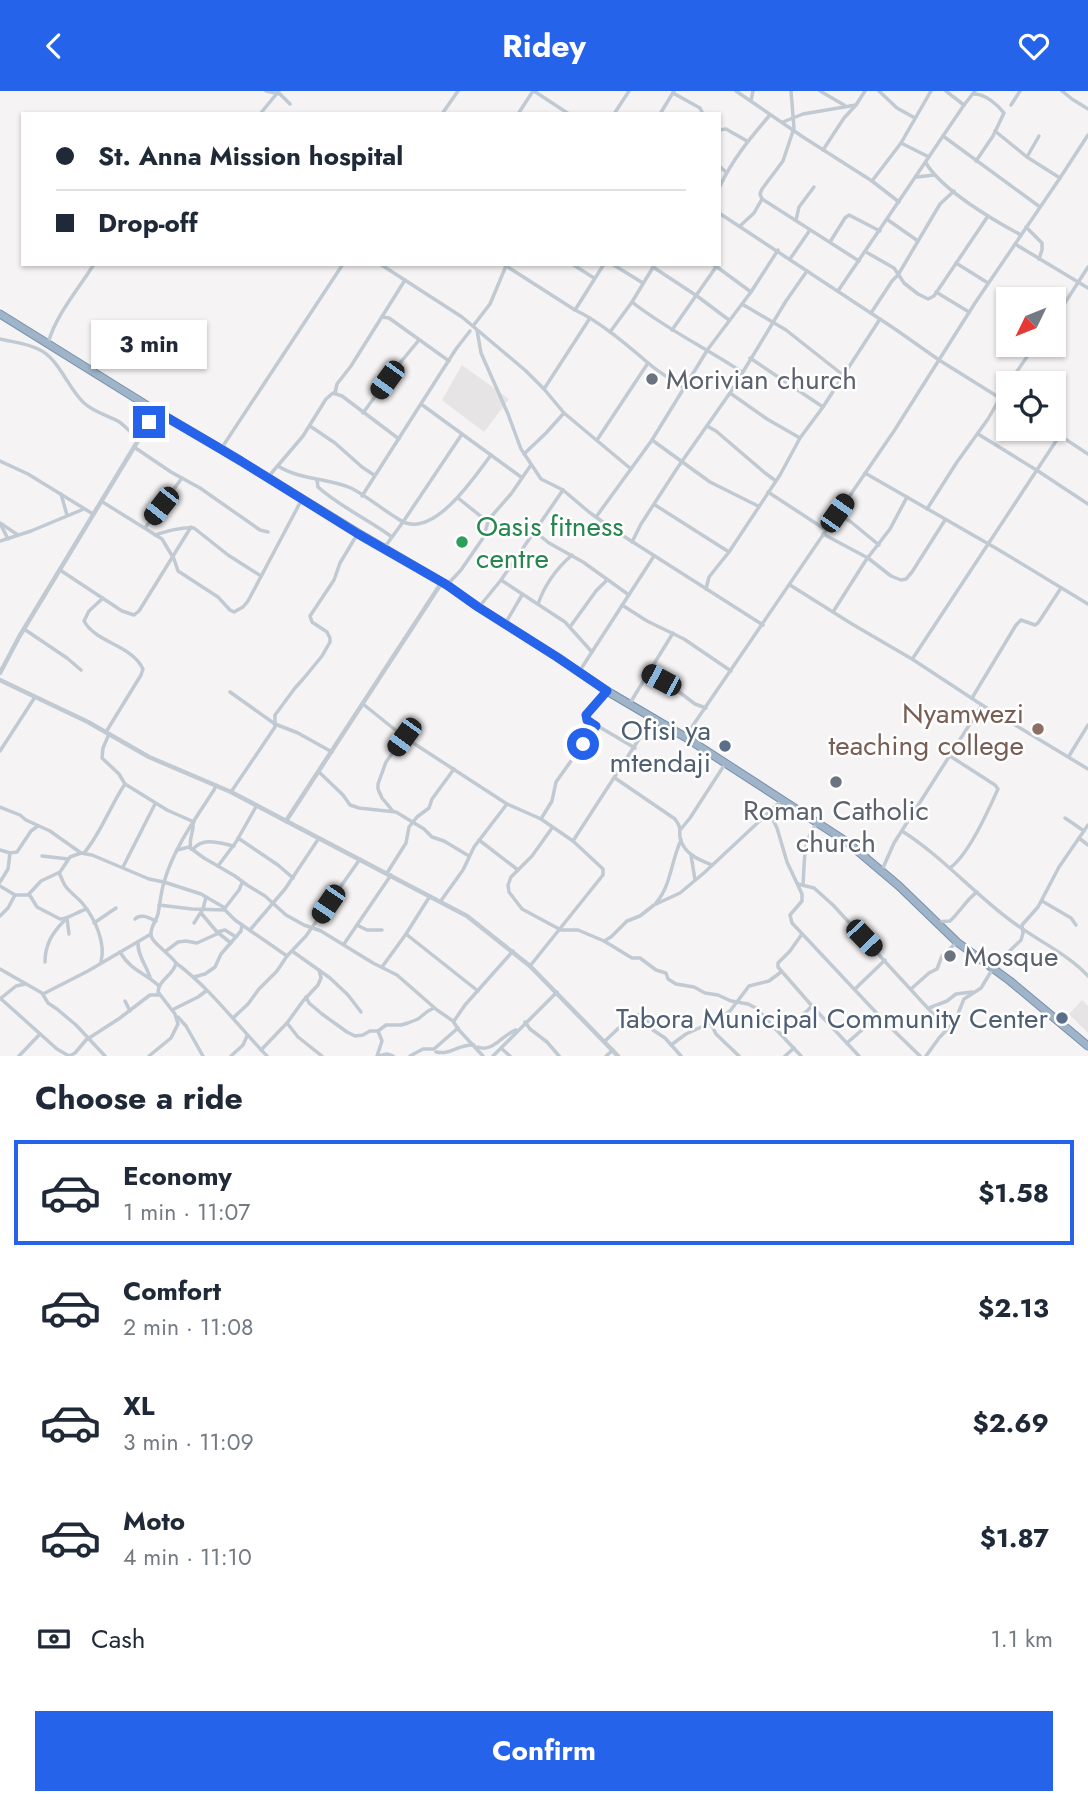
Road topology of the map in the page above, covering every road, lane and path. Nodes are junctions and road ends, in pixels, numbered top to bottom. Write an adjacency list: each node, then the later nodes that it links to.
1 (267, 91): 15 (street); 19 (street)
2 (457, 91): 27 (street)
3 (534, 91): 28 (street); 29 (street)
4 (629, 91): 30 (street)
5 (736, 91): 18 (street)
6 (753, 91): 18 (street)
7 (791, 91): 35 (street)
8 (820, 91): 24 (street)
9 (865, 91): 23 (street)
10 (878, 91): 34 (street)
11 (931, 91): 34 (street)
12 (946, 91): 21 (street)
13 (1020, 91): 22 (street)
14 (1062, 91): 25 (street)
15 (278, 92): 19 (street); 20 (street)
16 (673, 92): 31 (street); 32 (street)
17 (974, 92): 21 (street); 39 (street)
18 (751, 101): 33 (street)
19 (270, 102): 26 (street)
20 (290, 104)
21 (964, 104): 42 (street)
22 (1011, 104)
23 (856, 105): 24 (street); 45 (street)
24 (846, 106): 35 (street)
25 (1088, 110)
26 (262, 112)
27 (443, 112)
28 (518, 112)
29 (566, 112)
30 (615, 112)
31 (661, 112)
32 (702, 112)
33 (771, 115): 36 (street); 43 (street)
34 (915, 118): 44 (street)
35 (794, 119): 36 (street); 38 (street)
36 (781, 123): 38 (street)
37 (721, 130): 43 (street)
38 (792, 131): 45 (street); 59 (street)
39 (995, 131): 47 (street); 48 (street)
40 (1088, 135): 54 (street)
41 (1039, 136): 47 (street)
42 (943, 137): 46 (street); 48 (street)
43 (747, 141): 51 (street)
44 (901, 143): 46 (street); 55 (street)
45 (823, 150): 55 (street)
46 (929, 157): 49 (street)
47 (1027, 157): 54 (street)
48 (976, 161): 61 (street)
49 (926, 163): 52 (street); 53 (street)
50 (721, 168): 51 (street)
51 (726, 172): 56 (street)
52 (934, 175): 53 (street); 58 (street)
53 (917, 177): 60 (street)
54 (1060, 178): 61 (street)
55 (872, 181): 60 (street)
56 (721, 183)
57 (814, 187): 64 (street)
58 (954, 191): 63 (street); 71 (street)
59 (762, 199): 64 (street); 66 (street)
60 (899, 202): 65 (street)
61 (1040, 207): 67 (street)
62 (721, 214): 66 (street)
63 (988, 216): 70 (street); 79 (street)
64 (796, 220): 68 (street)
65 (888, 220): 69 (street); 71 (street)
66 (740, 226): 74 (street)
67 (1026, 227): 70 (street); 77 (street)
68 (810, 230): 72 (street); 76 (street)
69 (880, 231): 72 (street); 75 (street)
70 (1021, 235): 73 (street)
71 (918, 241): 92 (street)
72 (830, 242): 78 (street)
73 (1015, 243): 77 (street); 97 (street)
74 (778, 250): 76 (street); 100 (street)
75 (866, 252): 78 (street); 92 (street)
76 (790, 258): 91 (street)
77 (1039, 259): 95 (street)
78 (859, 261): 99 (street)
79 (956, 263): 97 (street); 101 (street)
80 (93, 266): 123 (street)
81 (343, 266): 154 (street)
82 (383, 266): 94 (street)
83 (504, 266): 117 (street)
84 (506, 266): 107 (street)
85 (575, 266): 93 (street)
86 (603, 266): 93 (street)
87 (614, 266): 96 (street)
88 (654, 266): 96 (street); 102 (street)
89 (715, 266): 100 (street); 102 (street)
90 (1088, 267): 95 (street)
91 (807, 271): 99 (street); 116 (street)
92 (898, 275): 101 (street); 109 (street)
93 (594, 278): 107 (street)
94 (405, 280): 106 (street); 117 (street)
95 (1077, 282): 98 (street); 104 (street)
96 (643, 283): 103 (street)
97 (988, 283): 108 (street)
98 (1088, 288)
99 (838, 291): 109 (street)
100 (751, 292): 105 (street)
101 (936, 292): 108 (street)
102 (697, 296): 115 (street); 118 (street)
103 (632, 302): 118 (street); 120 (street)
104 (1066, 302)
105 (742, 304): 115 (street); 116 (street)
106 (386, 310): 111 (street); 112 (street)
107 (575, 310): 113 (street)
108 (970, 312): 126 (street)
109 (871, 313): 114 (street)
110 (0, 314): 123 (highway)
111 (382, 317): 112 (street); 133 (street)
112 (388, 318): 122 (street)
113 (590, 318): 120 (street); 132 (street)
114 (880, 319): 126 (street); 130 (street)
115 (729, 320): 124 (street)
116 (774, 322): 125 (street); 130 (street)
117 (475, 328): 132 (street); 155 (street)
118 (672, 330): 124 (street)
119 (470, 331): 127 (street)
120 (610, 332): 128 (street)
121 (0, 339): 147 (street)
122 (419, 340): 127 (street); 140 (street)
123 (48, 343): 139 (highway)
124 (708, 349): 129 (street); 131 (street)
125 (750, 358): 129 (street); 138 (street)
126 (939, 360): 135 (street); 164 (street)
127 (449, 361): 136 (street)
128 (648, 363): 131 (street); 151 (street)
129 (742, 372): 134 (street)
130 (843, 376): 138 (street)
131 (684, 387): 150 (street)
132 (544, 389): 141 (street)
133 (335, 393): 140 (street); 142 (street)
134 (730, 393): 143 (street); 146 (street)
135 (996, 395)
136 (421, 404): 144 (street); 148 (street)
137 (996, 404): 145 (street)
138 (823, 407): 146 (street)
139 (156, 411): 147 (street); 154 (highway)
140 (363, 413): 148 (street)
141 (564, 413): 151 (street); 155 (street)
142 (310, 426): 161 (street); 165 (street)
143 (706, 426): 159 (street); 170 (street)
144 (462, 434): 157 (street); 189 (street)
145 (978, 434): 163 (street); 183 (street)
146 (800, 438): 170 (street)
147 (139, 439): 153 (street)
148 (399, 439): 165 (street)
149 (1066, 439): 156 (street)
150 (652, 440): 159 (street); 162 (street)
151 (597, 441): 162 (street)
152 (1056, 441): 163 (street)
153 (134, 447): 167 (street); 178 (street)
154 (221, 449): 168 (highway)
155 (524, 454): 160 (street)
156 (1088, 454)
157 (491, 455): 166 (street); 176 (street)
158 (0, 461): 173 (street)
159 (682, 462): 180 (street); 181 (street)
160 (531, 465): 166 (street); 171 (street)
161 (278, 466): 168 (street); 169 (street)
162 (631, 469): 187 (street)
163 (1038, 471): 179 (street); 204 (street)
164 (865, 473): 175 (street); 184 (street)
165 (374, 475): 174 (street)
166 (522, 477): 190 (street)
167 (182, 478): 193 (street); 194 (street)
168 (268, 478): 177 (highway)
169 (317, 480): 174 (street); 200 (street)
170 (776, 481): 172 (street)
171 (563, 490): 187 (street); 195 (street)
172 (768, 492): 181 (street); 196 (street)
173 (61, 494): 182 (street); 186 (street)
174 (362, 496): 189 (street)
175 (907, 497): 183 (street); 205 (street)
176 (458, 498): 189 (street); 190 (street)
177 (302, 499): 197 (highway); 213 (street)
178 (101, 501): 185 (street); 193 (street)
179 (1088, 504)
180 (655, 505): 203 (street); 207 (street)
181 (758, 506): 207 (street)
182 (84, 509): 185 (street); 186 (street)
183 (927, 509): 188 (street)
184 (837, 513): 196 (street); 205 (street)
185 (93, 514): 212 (street)
186 (67, 516): 198 (street)
187 (596, 517): 203 (street)
188 (945, 520): 204 (street); 211 (street)
189 (403, 522): 200 (street)
190 (488, 522): 216 (street)
191 (0, 523): 198 (street); 201 (street)
192 (191, 527): 199 (street); 210 (street); 213 (street)
193 (145, 528): 199 (street)
194 (268, 531)
195 (534, 531): 208 (street); 214 (street)
196 (824, 532): 211 (street); 217 (street)
197 (358, 534): 206 (highway); 250 (street)
198 (18, 535): 201 (street)
199 (155, 535): 210 (street)
200 (392, 537): 206 (street)
201 (8, 539): 202 (street)
202 (0, 541)
203 (632, 542): 209 (street)
204 (988, 544): 218 (street); 234 (street)
205 (879, 545): 211 (street)
206 (383, 548): 216 (highway)
207 (729, 552): 219 (street)
208 (572, 555): 215 (street); 223 (street)
209 (654, 556): 219 (street); 221 (street)
210 (172, 557): 213 (street); 222 (street)
211 (868, 558): 227 (street)
212 (60, 570): 222 (street); 231 (street)
213 (261, 576)
214 (501, 580): 220 (street); 226 (street)
215 (607, 580): 221 (street); 230 (street)
216 (444, 584): 226 (highway); 245 (street)
217 (790, 585): 227 (street); 229 (street)
218 (1061, 588): 224 (street); 244 (street)
219 (706, 590): 229 (street)
220 (522, 595): 223 (street); 228 (street)
221 (629, 595): 225 (street)
222 (103, 598): 253 (street)
223 (538, 604): 230 (street)
224 (1088, 604)
225 (622, 605): 232 (street); 233 (street)
226 (478, 607): 228 (highway)
227 (833, 612): 234 (street)
228 (505, 624): 237 (highway)
229 (763, 625): 236 (street)
230 (570, 627): 233 (street)
231 (24, 629): 235 (street); 238 (street)
232 (673, 633): 236 (street); 239 (street)
233 (592, 652): 237 (street)
234 (912, 659): 244 (street)
235 (81, 670)
236 (731, 671): 248 (street)
237 (579, 672): 241 (highway)
238 (0, 673)
239 (648, 673): 246 (street); 248 (street)
240 (0, 680): 243 (street)
241 (607, 691): 246 (highway); 251 (street)
242 (230, 692): 250 (street)
243 (35, 697): 253 (street); 257 (street)
244 (972, 698): 247 (street)
245 (363, 704): 254 (street); 258 (street)
246 (629, 704): 249 (highway)
247 (982, 705): 259 (street); 260 (street)
248 (706, 708): 255 (street)
249 (653, 717): 255 (highway); 256 (street)
250 (275, 723): 258 (street); 268 (street)
251 (596, 726): 256 (street); 277 (street)
252 (1088, 726): 260 (street)
253 (108, 733): 266 (street); 267 (street)
254 (404, 737): 262 (street); 274 (street)
255 (685, 737): 261 (highway)
256 (635, 748): 265 (street)
257 (0, 751)
258 (332, 752): 264 (street)
259 (949, 756): 286 (street); 309 (street)
260 (1069, 756): 263 (street)
261 (726, 764): 269 (highway); 285 (street)
262 (454, 769): 271 (street); 279 (street)
263 (1088, 769)
264 (318, 772): 274 (street); 278 (street)
265 (615, 778): 285 (street); 293 (street)
266 (125, 784): 270 (street); 300 (street)
267 (216, 785): 268 (street); 281 (street)
268 (231, 792): 272 (street)
269 (782, 800): 275 (street); 280 (highway)
270 (155, 803): 281 (street); 308 (street)
271 (506, 804): 277 (street); 291 (street)
272 (257, 805): 278 (street); 288 (street)
273 (0, 807): 283 (street)
274 (393, 810): 279 (street)
275 (770, 813): 306 (street); 319 (street)
276 (1065, 818): 287 (street)
277 (541, 819): 284 (street)
278 (286, 821): 289 (street)
279 (413, 822): 303 (street); 313 (street)
280 (818, 822): 311 (highway); 319 (street)
281 (193, 823): 296 (street); 298 (street)
282 (1088, 825): 287 (street)
283 (39, 826): 299 (street); 300 (street)
284 (552, 828): 293 (street); 310 (street)
285 (681, 829): 292 (street)
286 (902, 831): 309 (street); 311 (street)
287 (1083, 831): 290 (street)
288 (238, 838): 295 (street); 314 (street)
289 (319, 838): 305 (street); 314 (street)
290 (1079, 838): 294 (street); 325 (street)
291 (479, 840): 303 (street); 310 (street)
292 (681, 840): 301 (street); 329 (street)
293 (573, 841): 348 (street)
294 (1088, 845)
295 (234, 846): 296 (street); 307 (street)
296 (192, 849): 298 (street); 307 (street)
297 (0, 850): 299 (street)
298 (177, 850): 316 (street)
299 (10, 853): 318 (street)
300 (83, 853): 304 (street); 308 (street)
301 (691, 855): 306 (street); 315 (street)
302 (42, 856): 304 (street)
303 (469, 856): 326 (street)
304 (68, 859): 312 (street)
305 (360, 859): 313 (street); 343 (street)
306 (712, 865): 315 (street)
307 (218, 866): 317 (street)
308 (123, 867): 316 (street)
309 (950, 868): 320 (street)
310 (518, 870): 348 (street)
311 (882, 870): 338 (highway)
312 (58, 873): 321 (street); 331 (street)
313 (389, 874): 323 (street); 341 (street)
314 (293, 878): 327 (street)
315 (695, 880): 329 (street)
316 (164, 882): 324 (street); 328 (street)
317 (243, 882): 327 (street); 332 (street)
318 (0, 884): 322 (street)
319 (800, 884): 350 (street); 365 (street)
320 (977, 892): 338 (street); 345 (street)
321 (29, 894): 322 (street); 335 (street)
322 (15, 895): 334 (street)
323 (430, 896): 326 (street); 353 (street)
324 (206, 897): 332 (street); 333 (street)
325 (1042, 901): 342 (street); 345 (street)
326 (440, 902): 362 (street)
327 (274, 904): 343 (street); 346 (street)
328 (159, 905): 333 (street); 337 (street)
329 (655, 905): 356 (street)
330 (116, 908): 339 (street)
331 (87, 909): 335 (street); 339 (street)
332 (225, 909): 333 (street); 344 (street)
333 (202, 911): 340 (street); 349 (street)
334 (0, 916)
335 (66, 918): 351 (street); 366 (street)
336 (135, 919): 337 (street)
337 (156, 921): 352 (street)
338 (936, 922): 357 (highway)
339 (94, 923): 368 (street)
340 (194, 923)
341 (357, 925): 347 (street); 359 (street)
342 (1076, 925)
343 (313, 927): 359 (street); 361 (street)
344 (241, 928): 346 (street); 354 (street)
345 (1022, 928): 372 (street); 377 (street)
346 (249, 930): 364 (street)
347 (382, 930)
348 (561, 930): 356 (street); 369 (street)
349 (218, 933): 354 (street); 358 (street); 360 (street)
350 (802, 933): 374 (street); 382 (street)
351 (69, 934)
352 (151, 934): 355 (street); 360 (street)
353 (406, 934): 370 (street); 385 (street)
354 (236, 937): 358 (street)
355 (138, 941): 363 (street); 378 (street)
356 (604, 941): 393 (street)
357 (957, 942): 372 (highway); 383 (street)
358 (231, 943): 375 (street)
359 (344, 944): 370 (street)
360 (166, 951): 367 (street)
361 (292, 951): 364 (street); 373 (street)
362 (513, 951): 369 (street); 385 (street)
363 (120, 952): 368 (street); 378 (street)
364 (287, 956): 401 (street)
365 (885, 960): 382 (street); 383 (street)
366 (45, 962)
367 (176, 963): 376 (street); 380 (street)
368 (100, 964): 388 (street)
369 (530, 966): 386 (street)
370 (382, 967): 395 (street)
371 (0, 969): 379 (street)
372 (992, 969): 387 (street); 418 (highway)
373 (319, 970): 390 (street); 398 (street)
374 (781, 972): 393 (street); 394 (street)
375 (202, 976): 376 (street); 381 (street)
376 (192, 977): 381 (street)
377 (1088, 977)
378 (150, 979): 380 (street)
379 (26, 983): 388 (street); 391 (street)
380 (159, 986): 389 (street)
381 (202, 986): 384 (street)
382 (855, 989): 400 (street)
383 (911, 989): 396 (street)
384 (207, 990): 399 (street); 401 (street)
385 (478, 991): 402 (street)
386 (557, 992): 403 (street); 414 (street)
387 (975, 992): 396 (street); 407 (street)
388 (43, 994): 413 (street)
389 (159, 995): 397 (street); 399 (street)
390 (306, 997): 404 (street); 409 (street)
391 (0, 998): 410 (street)
392 (125, 1001): 397 (street)
393 (737, 1002): 405 (street); 411 (street)
394 (812, 1006): 411 (street); 415 (street)
395 (434, 1008): 402 (street); 409 (street)
396 (929, 1008): 407 (street)
397 (130, 1011): 413 (street)
398 (361, 1011)
399 (173, 1012): 425 (street); 430 (street)
400 (878, 1015): 415 (street); 448 (street)
401 (233, 1018): 412 (street)
402 (454, 1021): 406 (street)
403 (525, 1022): 408 (street); 440 (street)
404 (287, 1023): 420 (street); 433 (street)
405 (711, 1024): 416 (street); 444 (street)
406 (458, 1028): 417 (street); 424 (street)
407 (947, 1028): 449 (street)
408 (518, 1030): 417 (street); 421 (street)
409 (378, 1031): 434 (street)
410 (40, 1034): 427 (street); 428 (street)
411 (782, 1035): 422 (street)
412 (247, 1036): 419 (street); 420 (street)
413 (89, 1038): 428 (street); 429 (street)
414 (604, 1042): 416 (street); 423 (street)
415 (847, 1043): 447 (street)
416 (671, 1045): 443 (street)
417 (475, 1046): 424 (street); 437 (street)
418 (1088, 1046)
419 (241, 1047): 420 (street); 431 (street)
420 (260, 1048): 432 (street)
421 (501, 1048): 438 (street); 439 (street)
422 (794, 1048): 445 (street); 446 (street)
423 (613, 1051): 441 (street); 442 (street)
424 (435, 1052): 436 (street)
425 (150, 1055): 426 (street)
426 (159, 1055)
427 (19, 1056)
428 (67, 1056)
429 (105, 1056)
430 (203, 1056)
431 (231, 1056)
432 (267, 1056)
433 (323, 1056)
434 (378, 1056): 435 (street)
435 (393, 1056)
436 (410, 1056)
437 (483, 1056)
438 (493, 1056)
439 (510, 1056)
440 (559, 1056)
441 (606, 1056)
442 (618, 1056)
443 (681, 1056)
444 (738, 1056)
445 (785, 1056)
446 (801, 1056)
447 (859, 1056)
448 (920, 1056)
449 (926, 1056)

